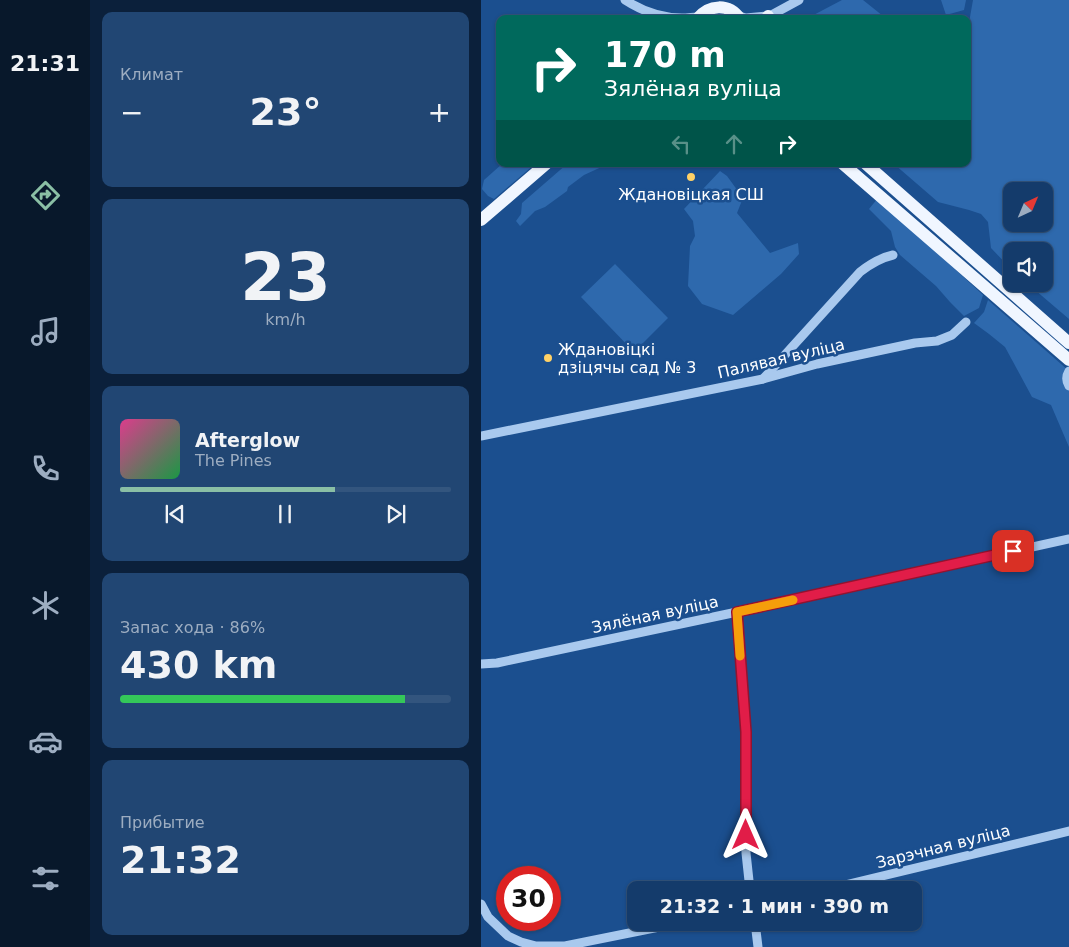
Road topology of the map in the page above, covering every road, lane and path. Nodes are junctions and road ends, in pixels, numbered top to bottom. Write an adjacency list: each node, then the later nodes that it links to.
1 (625, 0): 4 (street)
2 (799, 0): 7 (street)
3 (706, 10): 5 (street); 6 (main road)
4 (660, 15)
5 (692, 15)
6 (737, 15)
7 (772, 15)
8 (543, 167): 11 (main road)
9 (846, 167): 15 (main road)
10 (869, 167): 14 (main road)
11 (481, 220)
12 (893, 255): 17 (street)
13 (966, 322): 17 (street, Палявая вуліца)
14 (1069, 343)
15 (1069, 360)
16 (1069, 371): 18 (street)
17 (763, 379): 19 (street, Палявая вуліца)
18 (1069, 386)
19 (481, 436)
20 (1069, 539): 21 (street, Зялёная вуліца)
21 (737, 612): 22 (street, Зялёная вуліца); 24 (street)
22 (481, 664)
23 (1069, 831): 25 (street, Зарэчная вуліца)
24 (749, 881)
25 (861, 881)
26 (481, 904): 27 (street)
27 (639, 931)
28 (756, 931): 29 (street)
29 (758, 947)

